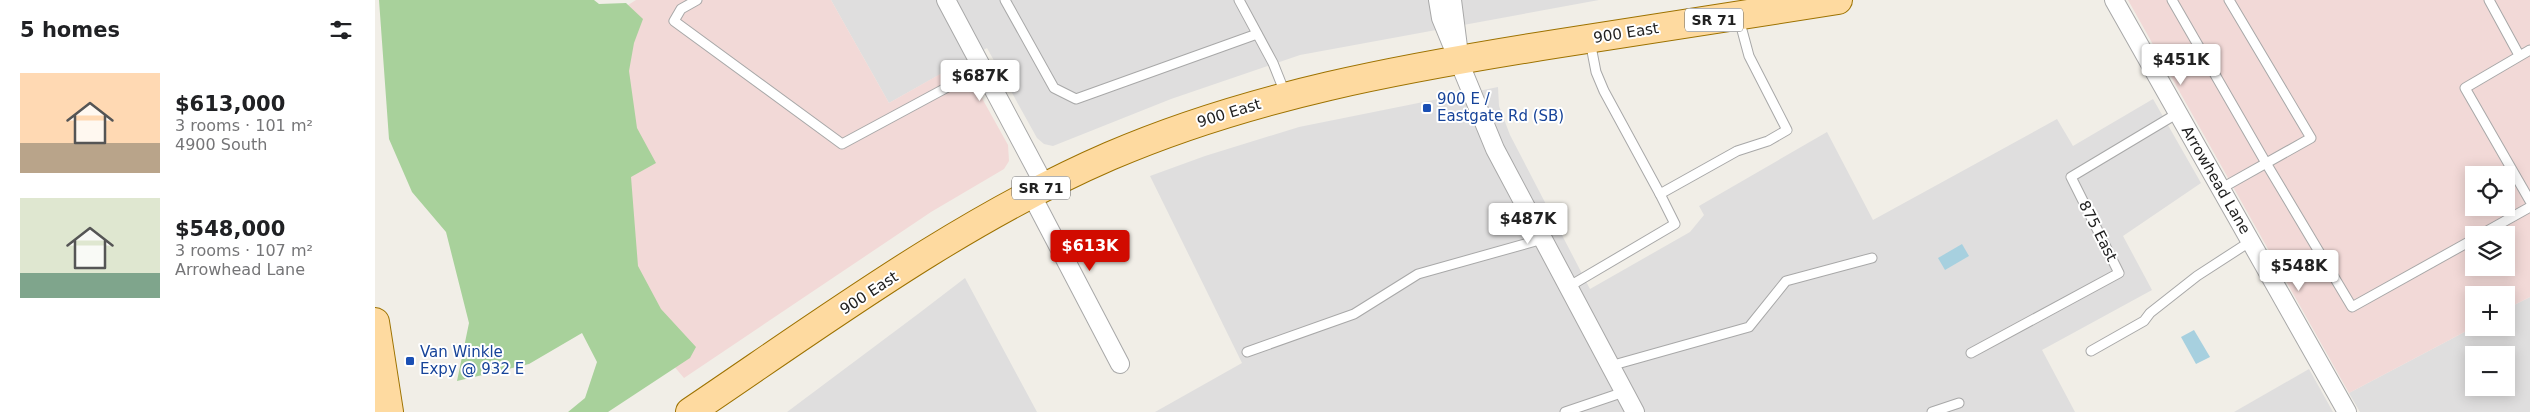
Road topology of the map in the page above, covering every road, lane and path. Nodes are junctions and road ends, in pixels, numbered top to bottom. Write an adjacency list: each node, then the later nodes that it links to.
1 (697, 0): 19 (lane)
2 (946, 0): 19 (street)
3 (1005, 0): 14 (lane)
4 (1239, 0): 14 (lane)
5 (1437, 0): 18 (street)
6 (1452, 0): 18 (street)
7 (1838, 0): 12 (main road, 900 East / SR 71)
8 (2114, 0): 21 (street, Arrowhead Lane)
9 (2172, 0): 22 (lane)
10 (2229, 0): 22 (lane)
11 (2489, 0): 17 (lane)
12 (1784, 4): 13 (main road, 900 East / SR 71)
13 (1738, 16): 15 (main road, 900 East / SR 71); 25 (lane)
14 (1257, 34): 20 (lane)
15 (1590, 39): 18 (main road, 900 East / SR 71); 25 (lane)
16 (2530, 50): 17 (lane)
17 (2519, 55): 26 (lane)
18 (1459, 60): 20 (main road, 900 East / SR 71); 29 (street)
19 (984, 68): 24 (street)
20 (1286, 96): 24 (main road, 900 East / SR 71)
21 (2178, 113): 23 (street, Arrowhead Lane); 37 (lane, 875 East)
22 (2266, 163): 23 (lane); 31 (lane)
23 (2222, 188): 30 (street, Arrowhead Lane)
24 (1038, 190): 38 (street); 43 (main road, 900 East / SR 71)
25 (1659, 194): 33 (lane)
26 (2530, 201)
27 (2530, 207): 28 (lane)
28 (2496, 226)
29 (1543, 239): 33 (street); 36 (lane)
30 (2251, 241): 35 (lane); 47 (street, Arrowhead Lane)
31 (2465, 244)
32 (1872, 258): 39 (lane)
33 (1568, 287): 39 (street)
34 (375, 322): 42 (main road)
35 (2091, 351)
36 (1247, 352)
37 (1971, 353)
38 (1120, 364)
39 (1610, 366): 40 (street)
40 (1625, 392): 44 (lane); 45 (street)
41 (1959, 404): 46 (lane)
42 (389, 412)
43 (690, 412)
44 (1565, 412)
45 (1635, 412)
46 (1932, 412)
47 (2347, 412)

